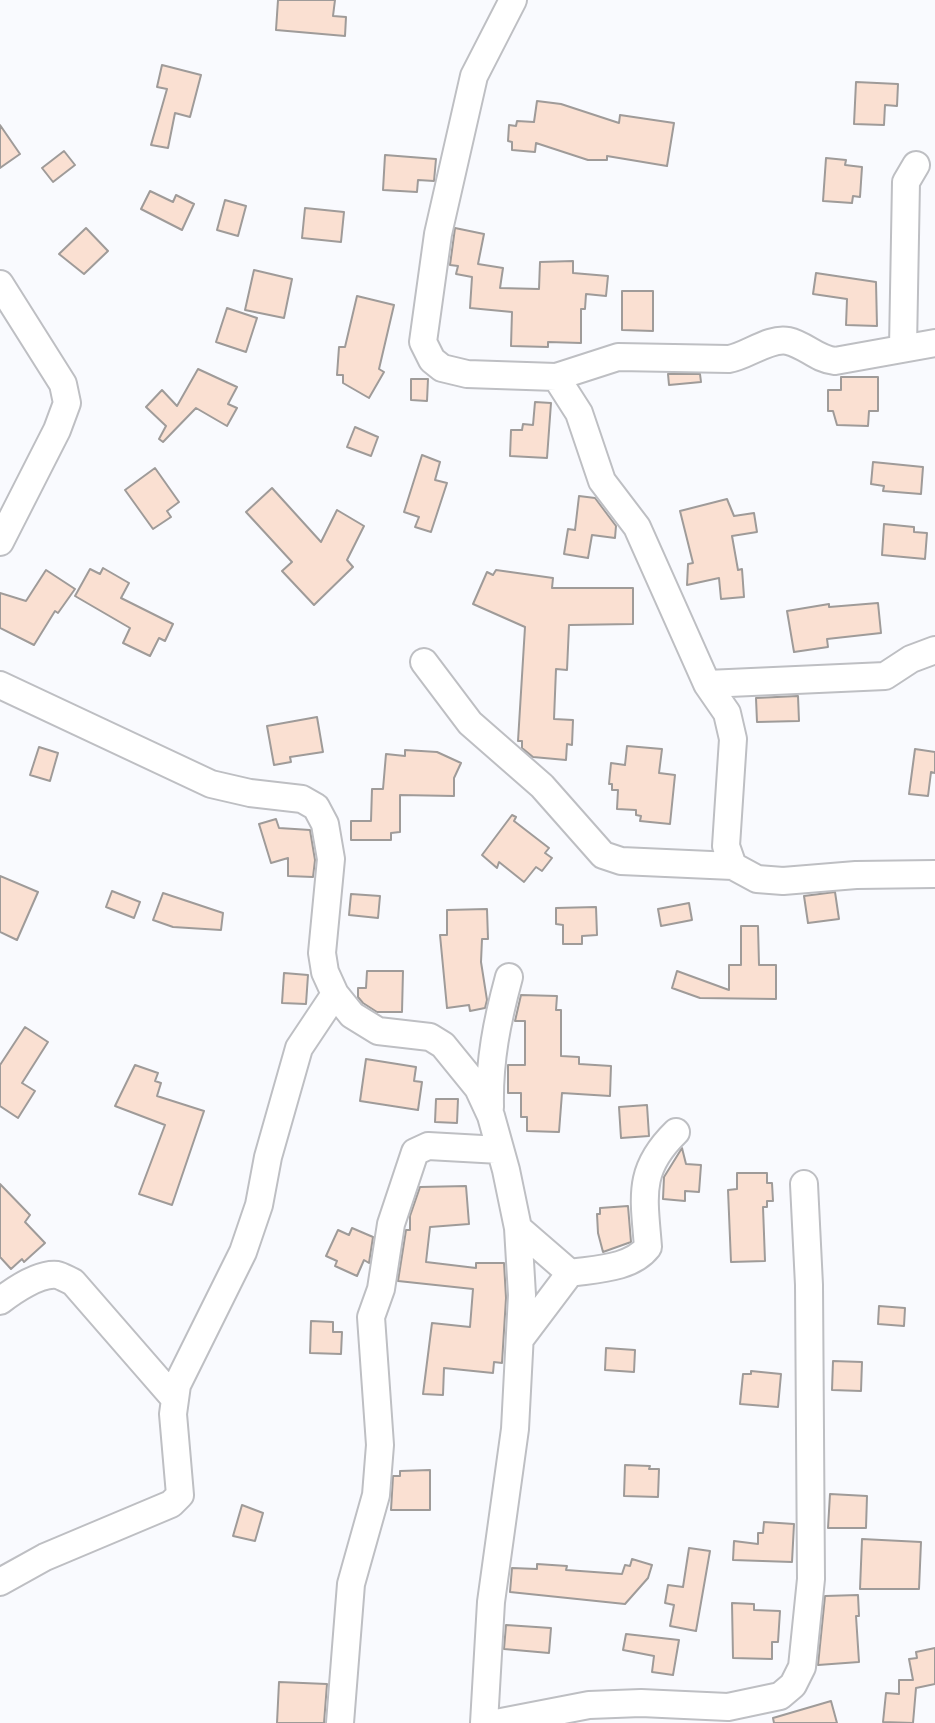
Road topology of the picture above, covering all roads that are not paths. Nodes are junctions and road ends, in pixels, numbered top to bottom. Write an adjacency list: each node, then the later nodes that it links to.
1 (513, 0): 7 (street)
2 (916, 165): 5 (street)
3 (0, 284): 9 (street)
4 (935, 343): 5 (street)
5 (903, 347): 6 (street)
6 (584, 367): 7 (street); 8 (street)
7 (556, 377): 8 (street)
8 (579, 413): 12 (street)
9 (0, 542)
10 (935, 650): 12 (street)
11 (424, 662): 14 (street)
12 (707, 684): 14 (street)
13 (0, 685): 17 (street)
14 (733, 866): 15 (street)
15 (935, 874)
16 (509, 977): 18 (street)
17 (335, 994): 18 (street); 26 (street)
18 (491, 1116): 20 (street)
19 (676, 1132): 23 (street)
20 (500, 1150): 22 (street); 28 (street)
21 (804, 1184): 30 (street)
22 (518, 1228): 23 (street); 25 (street)
23 (570, 1273): 25 (street)
24 (0, 1300): 26 (street)
25 (521, 1338): 29 (street)
26 (174, 1398): 27 (street)
27 (0, 1583)
28 (340, 1723)
29 (484, 1723)
30 (496, 1723)

